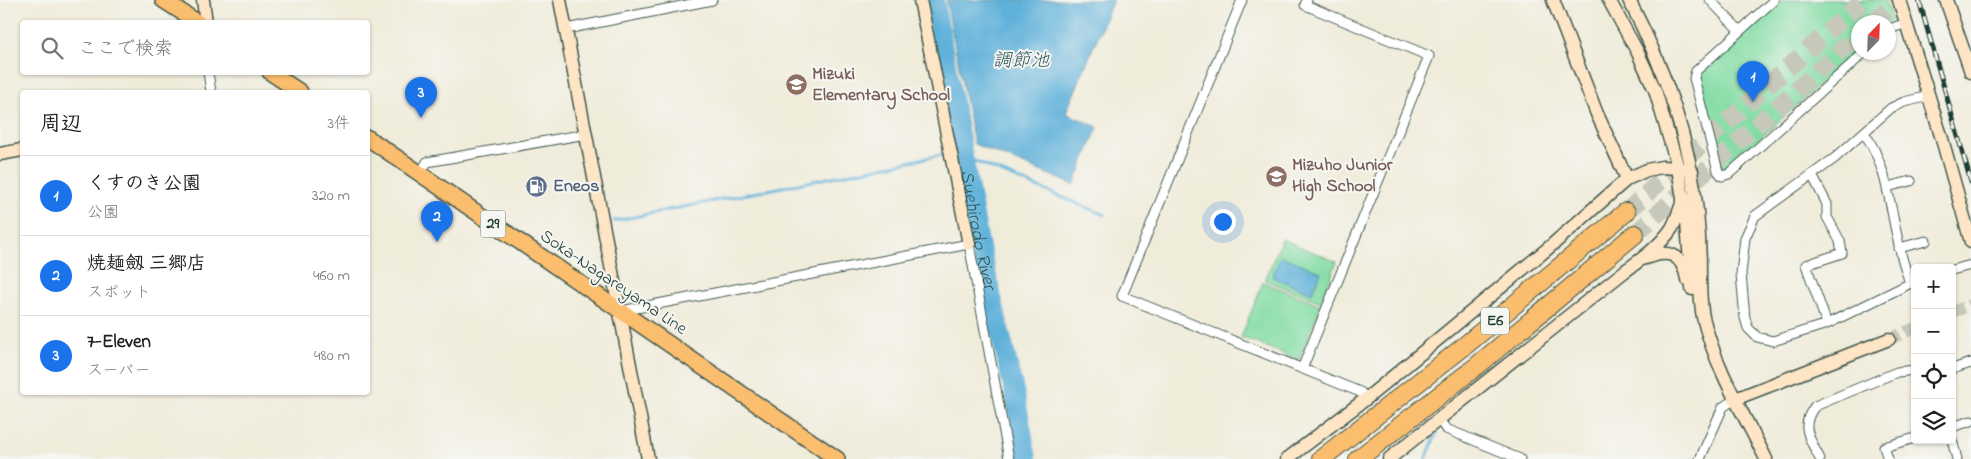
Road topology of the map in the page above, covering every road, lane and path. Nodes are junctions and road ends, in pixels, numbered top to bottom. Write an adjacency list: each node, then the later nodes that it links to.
1 (163, 0): 15 (main road)
2 (203, 0): 16 (street)
3 (560, 0): 19 (street)
4 (712, 0): 19 (street)
5 (920, 0): 45 (street)
6 (1242, 0): 59 (street)
7 (1307, 0): 59 (street)
8 (1553, 0): 37 (street)
9 (1608, 0): 33 (street)
10 (1629, 0): 34 (street)
11 (1710, 0): 20 (street)
12 (1774, 0): 20 (street)
13 (1899, 0): 17 (street)
14 (1946, 0): 22 (street)
15 (194, 20)
16 (206, 20)
17 (1906, 23): 18 (street); 27 (street)
18 (1896, 27)
19 (566, 28): 29 (street)
20 (1740, 31): 21 (street)
21 (1856, 60)
22 (1971, 72)
23 (208, 75): 25 (street)
24 (274, 75): 26 (main road)
25 (211, 90)
26 (295, 90)
27 (1929, 96): 28 (street); 44 (street)
28 (1864, 133): 36 (street); 39 (street)
29 (586, 134): 35 (street); 53 (street)
30 (370, 139): 35 (main road, Soka-Nagareyama Line / 29)
31 (20, 150): 32 (street)
32 (0, 154)
33 (1678, 168): 34 (street); 37 (street); 40 (street)
34 (1692, 172): 40 (street); 56 (street)
35 (420, 174): 53 (main road, Soka-Nagareyama Line / 29)
36 (1812, 175): 54 (street); 54 (street)
37 (1627, 179): 61 (street)
38 (1911, 181): 39 (street)
39 (1887, 187): 46 (street)
40 (1684, 198): 47 (street); 52 (street)
41 (1626, 212): 72 (highway, E6)
42 (1635, 234): 73 (highway, E6)
43 (1926, 241): 46 (street)
44 (1971, 242)
45 (969, 244): 53 (street); 70 (street)
46 (1899, 248): 50 (street)
47 (1643, 258): 52 (street); 63 (street)
48 (1971, 265): 49 (street)
49 (1956, 269)
50 (1911, 279)
51 (1911, 282): 54 (street)
52 (1693, 297): 56 (street)
53 (620, 310): 68 (street); 69 (main road, Soka-Nagareyama Line / 29)
54 (1827, 324)
55 (1890, 338): 62 (street)
56 (1718, 362): 62 (street)
57 (1971, 364): 58 (street)
58 (1956, 368)
59 (1302, 369): 61 (street)
60 (1911, 370): 78 (street)
61 (1367, 398): 71 (street)
62 (1735, 399): 76 (street); 77 (street)
63 (1439, 420): 74 (street); 75 (street)
64 (1971, 421): 65 (street)
65 (1956, 426)
66 (1911, 439): 79 (street)
67 (1953, 444): 80 (street)
68 (648, 459)
69 (838, 459)
70 (1009, 459)
71 (1287, 459)
72 (1320, 459)
73 (1358, 459)
74 (1389, 459)
75 (1520, 459)
76 (1700, 459)
77 (1766, 459)
78 (1820, 459)
79 (1888, 459)
80 (1957, 459)

